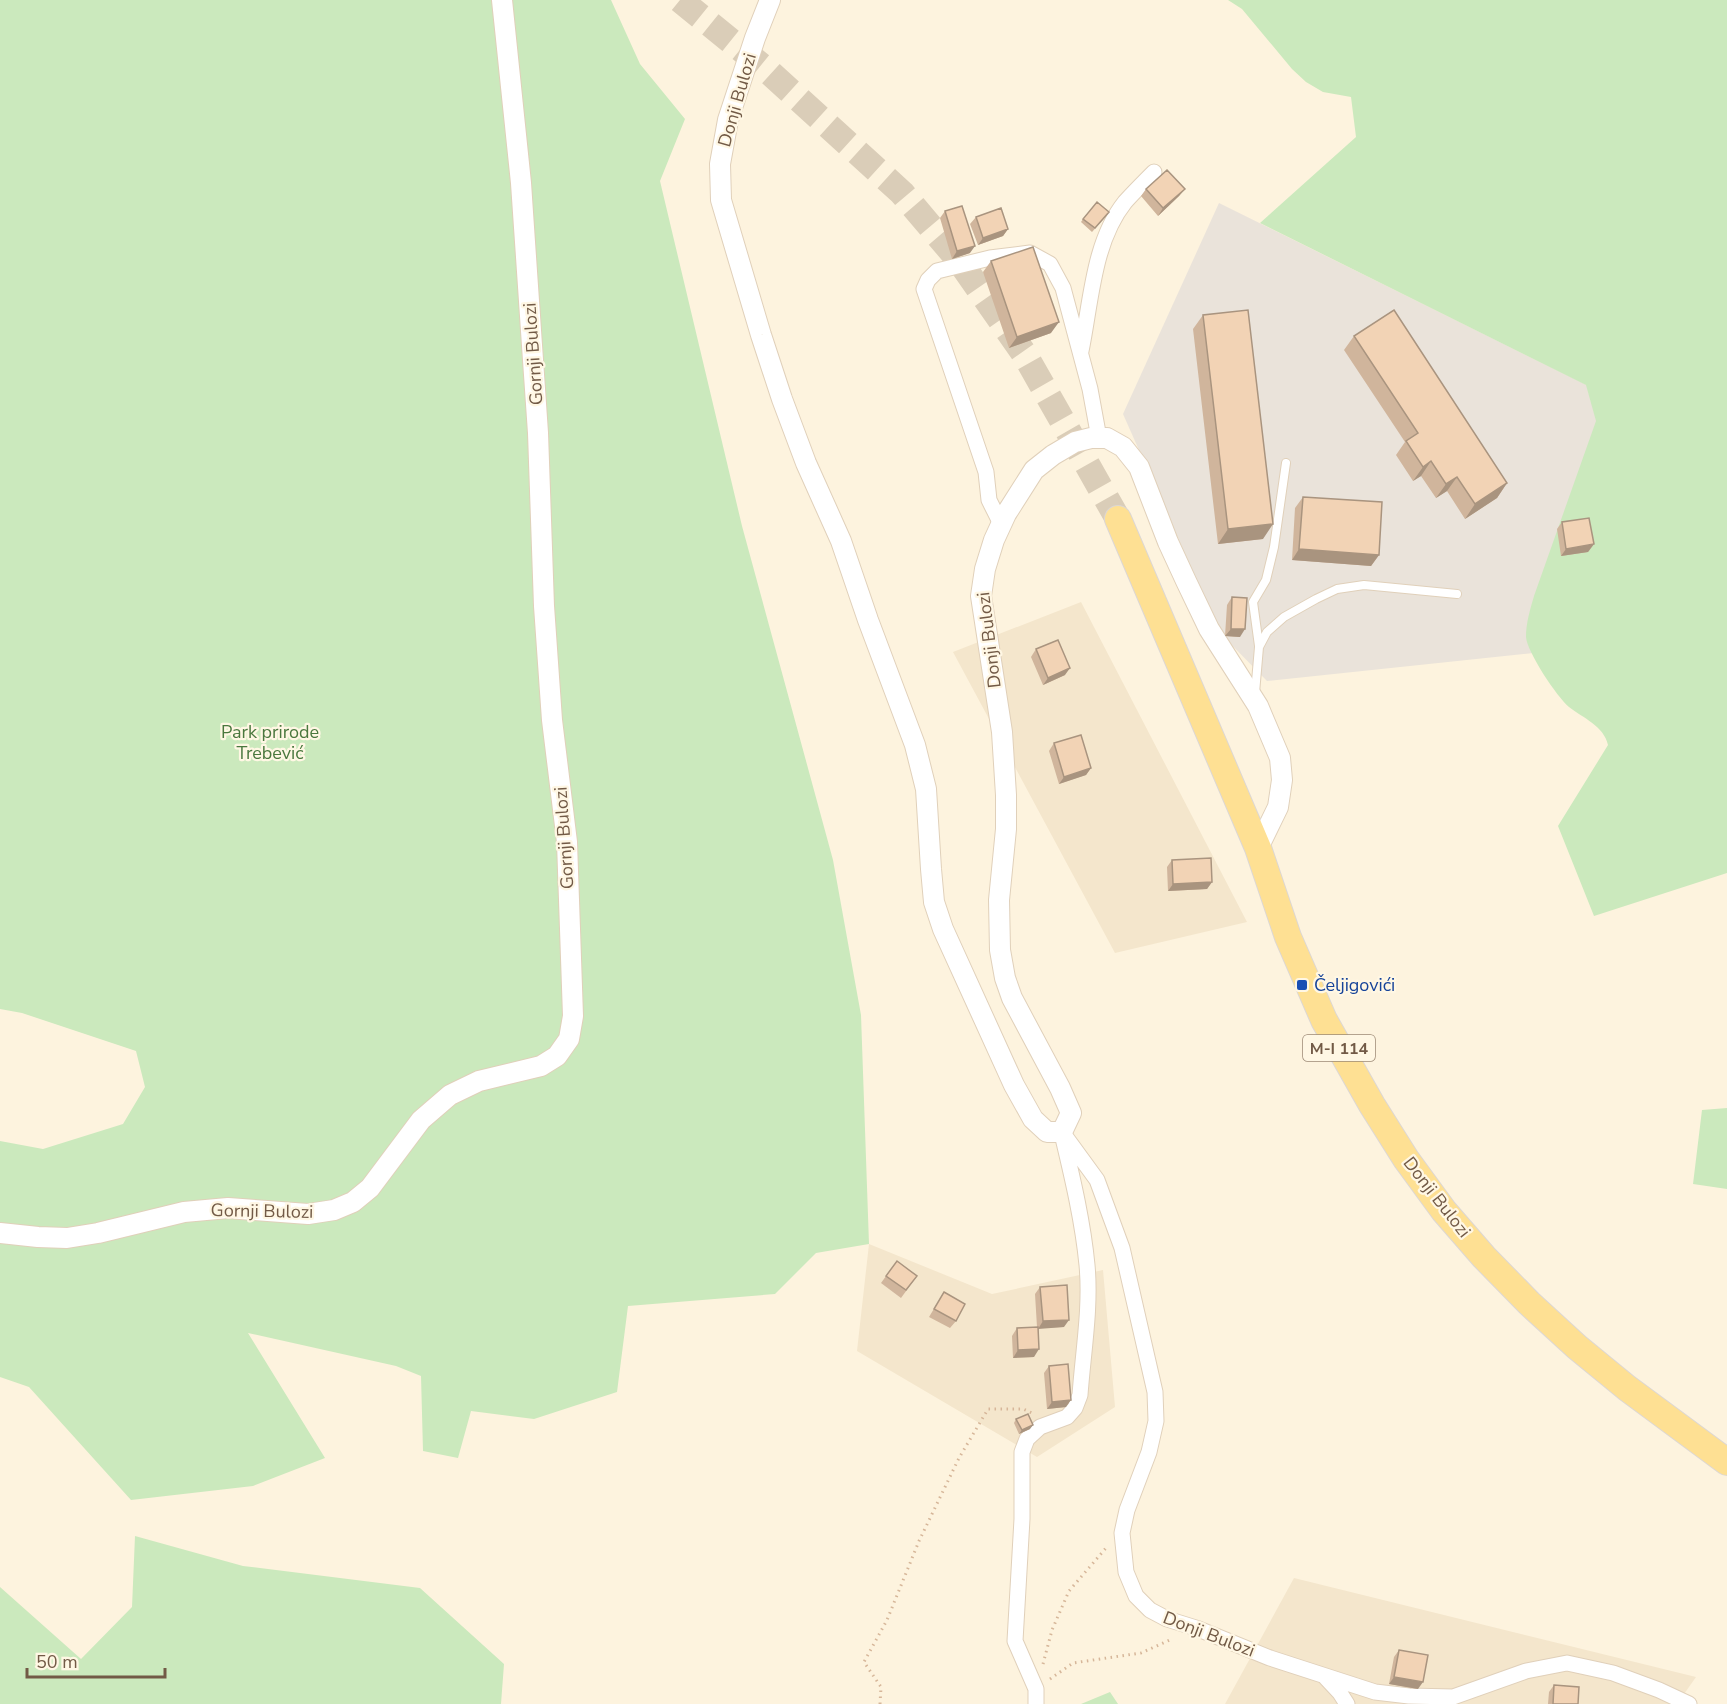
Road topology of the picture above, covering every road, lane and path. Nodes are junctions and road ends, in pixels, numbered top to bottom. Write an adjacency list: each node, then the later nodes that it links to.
1 (502, 0): 14 (street, Gornji Bulozi)
2 (770, 0): 13 (street, Donji Bulozi)
3 (1154, 172): 4 (street)
4 (1081, 354): 5 (street); 8 (street)
5 (1099, 438): 8 (street, Donji Bulozi); 11 (street)
6 (1286, 463): 10 (lane)
7 (1118, 519): 12 (main road, Donji Bulozi / M-I 114)
8 (1001, 524): 13 (street, Donji Bulozi)
9 (1457, 594): 10 (lane)
10 (1259, 647): 11 (lane)
11 (1254, 700): 12 (street)
12 (1258, 848): 16 (main road, Donji Bulozi / M-I 114)
13 (1062, 1132): 15 (street); 17 (street, Donji Bulozi)
14 (0, 1233)
15 (1054, 1421): 20 (street); 21 (path)
16 (1727, 1462)
17 (1122, 1533): 18 (street, Donji Bulozi); 20 (path)
18 (1196, 1628): 19 (street, Donji Bulozi); 20 (path)
19 (1324, 1676): 22 (street); 23 (street, Donji Bulozi)
20 (1036, 1696)
21 (880, 1704)
22 (1347, 1704)
23 (1689, 1704)

